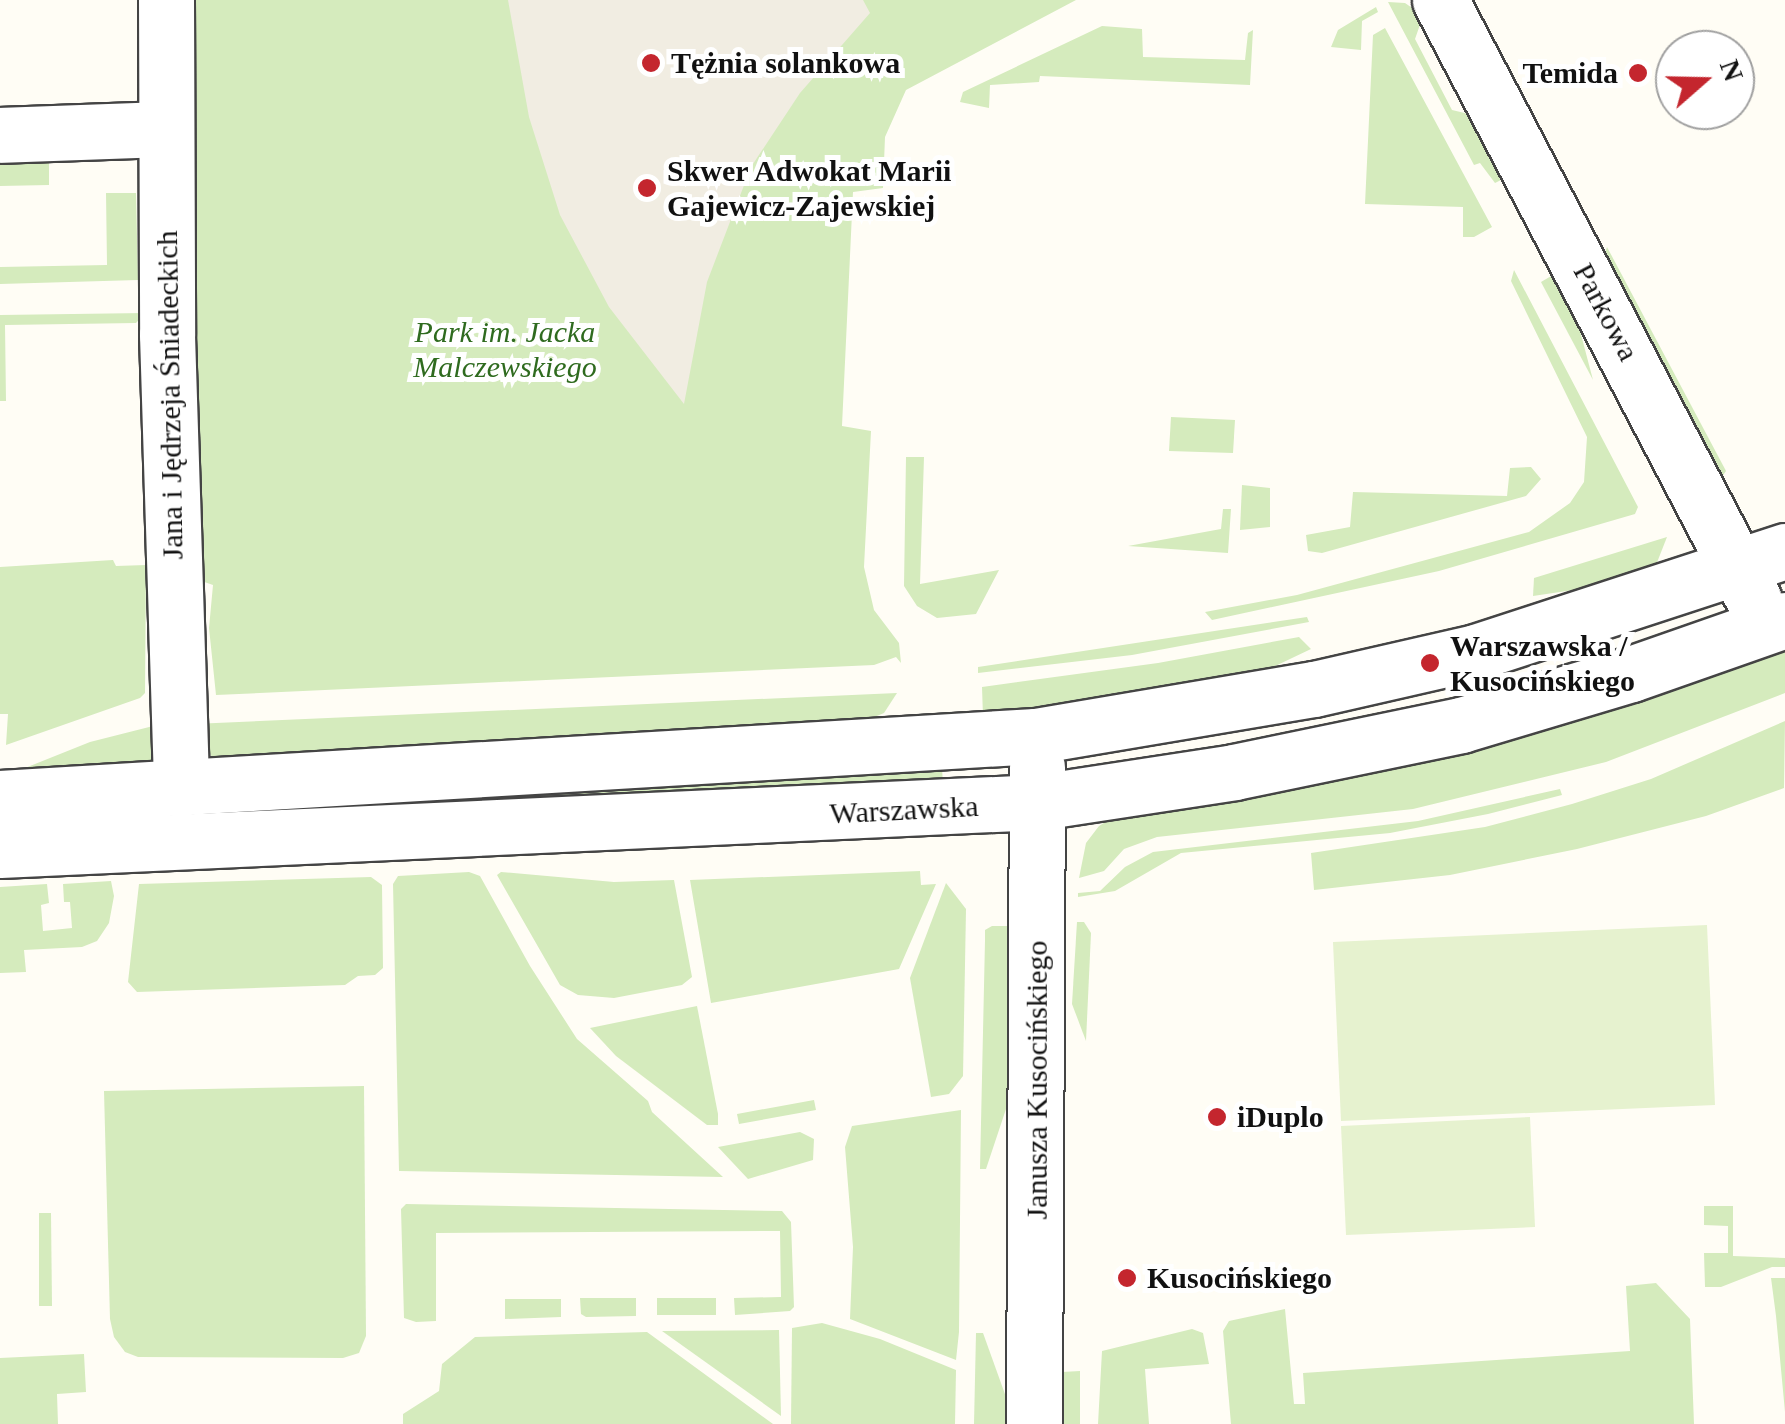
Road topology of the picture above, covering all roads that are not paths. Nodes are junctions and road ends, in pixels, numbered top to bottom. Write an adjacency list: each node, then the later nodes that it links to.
1 (166, 0): 3 (street, Jana i Jędrzeja Śniadeckich)
2 (1440, 0): 5 (street, Parkowa)
3 (164, 129): 4 (street); 10 (street, Jana i Jędrzeja Śniadeckich)
4 (0, 135)
5 (1712, 513): 6 (street, Parkowa); 7 (street)
6 (1762, 560): 7 (street); 8 (street, Parkowa)
7 (1646, 600): 9 (street)
8 (1776, 624): 11 (street, Warszawska)
9 (1035, 736): 10 (street); 13 (street, Janusza Kusocińskiego)
10 (181, 789): 12 (street)
11 (1100, 793): 13 (street, Warszawska); 15 (street)
12 (0, 798)
13 (1039, 802): 14 (street, Warszawska); 15 (street, Janusza Kusocińskiego)
14 (0, 850)
15 (1038, 861): 16 (street, Janusza Kusocińskiego)
16 (1034, 1424)

